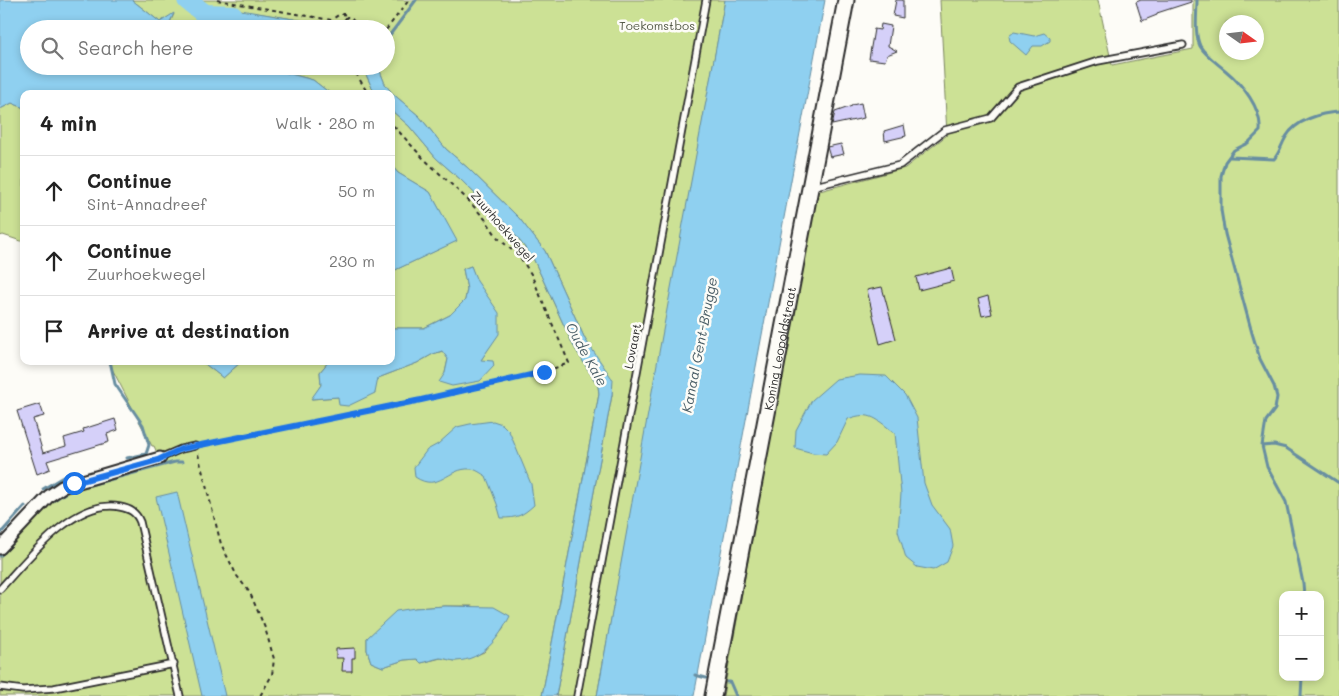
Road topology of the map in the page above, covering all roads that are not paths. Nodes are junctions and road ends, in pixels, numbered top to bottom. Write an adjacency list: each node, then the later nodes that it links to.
1 (706, 0): 12 (lane, Lovaart)
2 (846, 0): 4 (street, Koning Leopoldstraat)
3 (1184, 45): 4 (lane)
4 (810, 188): 13 (street, Koning Leopoldstraat)
5 (195, 446): 6 (lane)
6 (160, 458): 7 (street)
7 (0, 548)
8 (0, 589): 9 (lane)
9 (174, 664): 10 (lane); 11 (lane)
10 (0, 686)
11 (180, 696)
12 (577, 696)
13 (714, 696)

